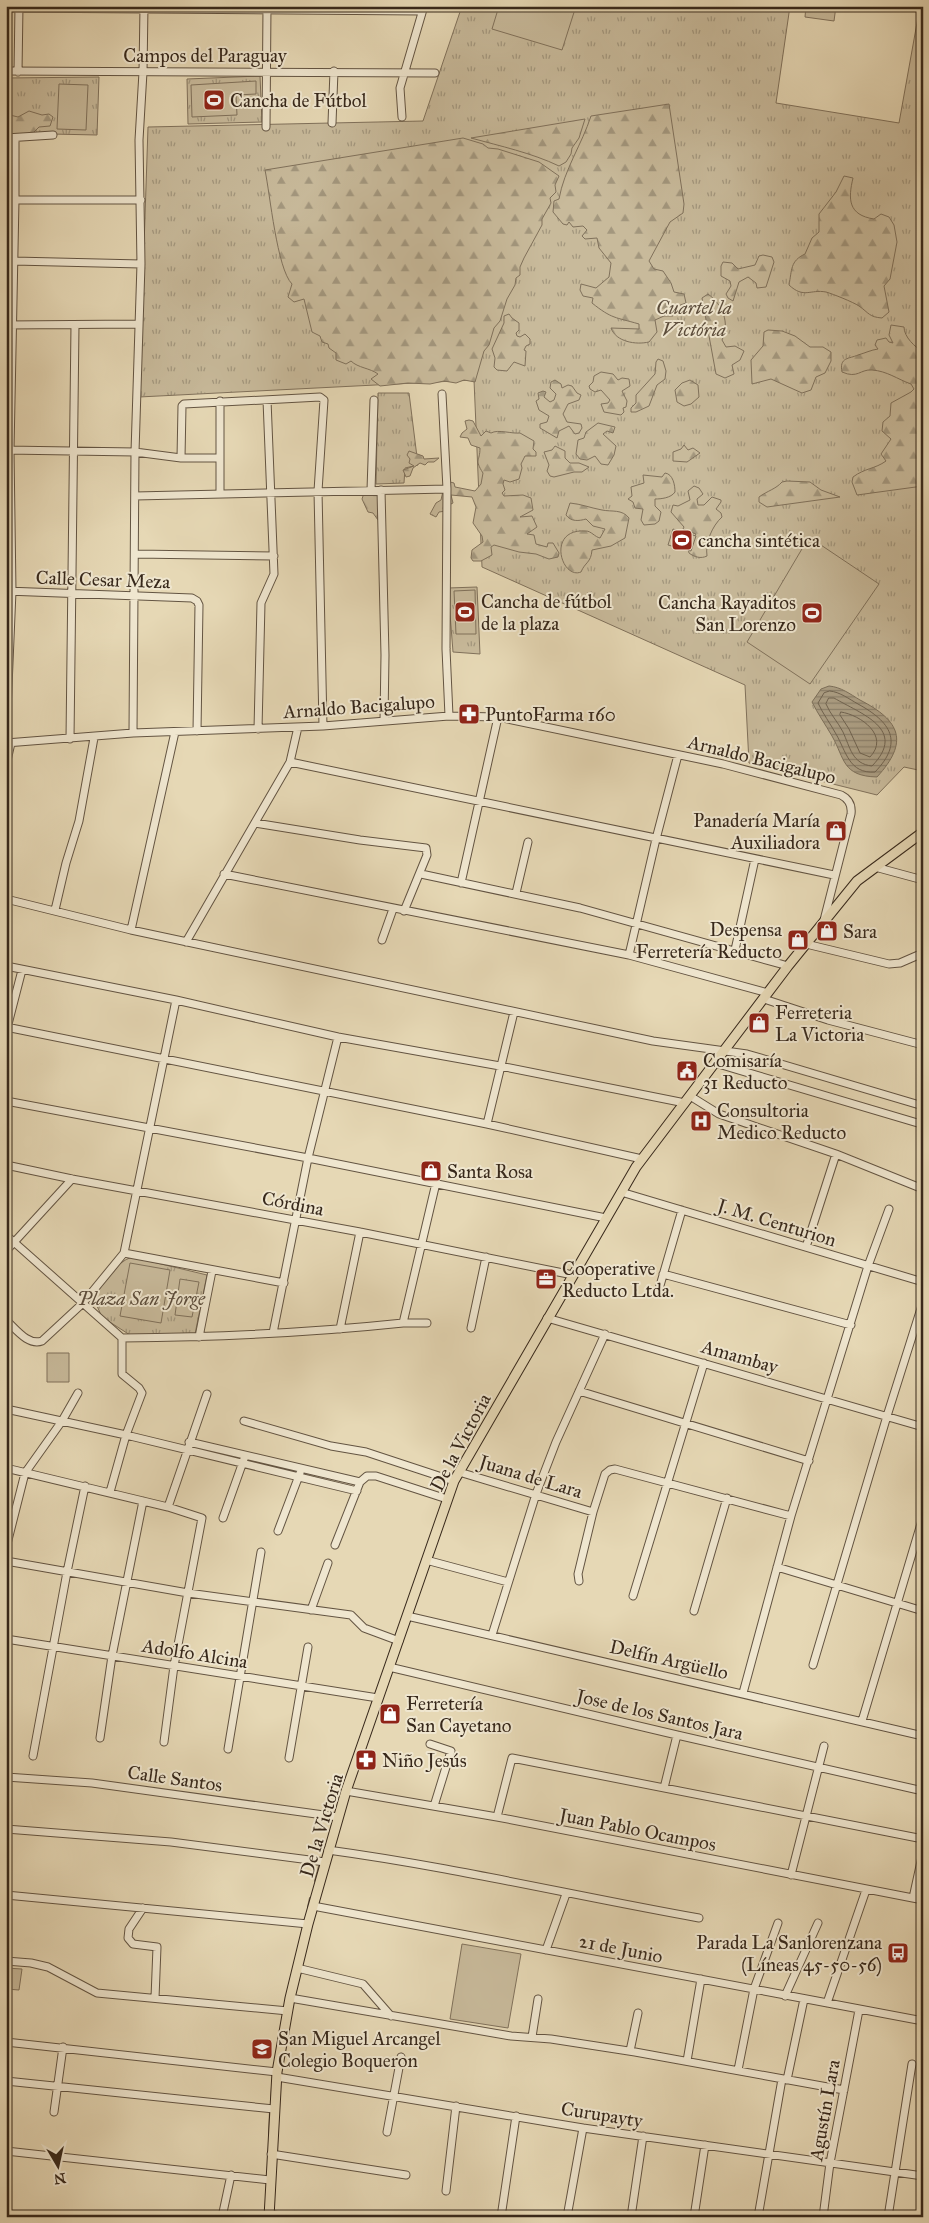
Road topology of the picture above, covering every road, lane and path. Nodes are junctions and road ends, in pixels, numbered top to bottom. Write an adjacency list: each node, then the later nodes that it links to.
1 (19, 7): 2 (street); 3 (street); 9 (street)
2 (6, 8)
3 (144, 8): 4 (street); 10 (street)
4 (267, 8): 5 (street); 6 (street)
5 (423, 9): 11 (street)
6 (265, 71): 7 (street, Campos del Paraguay); 10 (street, Campos del Paraguay); 15 (street)
7 (334, 71): 11 (street, Campos del Paraguay); 14 (street)
8 (6, 72): 9 (street, Campos del Paraguay)
9 (18, 72): 10 (street, Campos del Paraguay)
10 (144, 72): 21 (street)
11 (404, 72): 12 (street, Campos del Paraguay); 13 (street)
12 (436, 72)
13 (402, 117)
14 (332, 123)
15 (266, 127)
16 (53, 136): 18 (street)
17 (6, 138): 18 (street)
18 (15, 138): 20 (street)
19 (6, 200): 20 (street)
20 (15, 200): 21 (street); 22 (street)
21 (141, 200): 23 (street)
22 (14, 261): 23 (street); 25 (street)
23 (141, 264): 24 (street)
24 (139, 324): 26 (street); 34 (street)
25 (10, 325): 26 (street); 27 (street)
26 (75, 325): 33 (street)
27 (10, 387): 32 (street)
28 (442, 394): 37 (street)
29 (267, 400): 31 (street); 40 (street); 42 (street)
30 (374, 400): 38 (street)
31 (220, 401): 35 (street); 36 (street)
32 (8, 450): 33 (street); 46 (street)
33 (74, 450): 34 (street); 47 (street)
34 (135, 452): 35 (street); 43 (street)
35 (181, 458): 36 (street)
36 (220, 458): 41 (street)
37 (447, 488): 39 (street); 49 (street)
38 (371, 490): 39 (street); 40 (street)
39 (381, 490): 51 (street)
40 (318, 492): 42 (street); 52 (street)
41 (220, 493): 42 (street); 43 (street)
42 (271, 493): 45 (street)
43 (135, 496): 44 (street)
44 (136, 554): 45 (street); 48 (street)
45 (274, 556): 54 (street)
46 (9, 591): 47 (street, Calle Cesar Meza); 58 (street)
47 (72, 594): 48 (street, Calle Cesar Meza); 60 (street)
48 (135, 596): 56 (street, Calle Cesar Meza); 57 (street)
49 (449, 716): 50 (street, Arnaldo Bacigalupo); 51 (street, Arnaldo Bacigalupo)
50 (498, 717): 62 (street, Arnaldo Bacigalupo); 65 (street)
51 (384, 720): 52 (street, Arnaldo Bacigalupo)
52 (323, 726): 53 (street, Arnaldo Bacigalupo)
53 (298, 727): 54 (street, Arnaldo Bacigalupo); 63 (street)
54 (258, 729): 56 (street, Arnaldo Bacigalupo)
55 (175, 732): 56 (street, Arnaldo Bacigalupo); 57 (street, Arnaldo Bacigalupo); 84 (street)
56 (198, 732)
57 (133, 733): 59 (street, Arnaldo Bacigalupo)
58 (6, 734)
59 (94, 738): 60 (street, Arnaldo Bacigalupo); 81 (street)
60 (70, 739): 61 (street, Arnaldo Bacigalupo)
61 (9, 743): 64 (street)
62 (678, 756): 68 (street); 74 (street, Arnaldo Bacigalupo)
63 (290, 762): 65 (street); 66 (street)
64 (6, 765)
65 (478, 802): 68 (street); 76 (street)
66 (255, 823): 72 (street); 73 (street)
67 (923, 832): 71 (main road, De la Victoria)
68 (656, 839): 70 (street); 83 (street)
69 (528, 842): 77 (street)
70 (755, 858): 74 (street); 88 (street)
71 (875, 867): 75 (street); 79 (main road, De la Victoria)
72 (224, 874): 80 (street); 86 (street)
73 (421, 874): 76 (street); 82 (street)
74 (834, 875): 79 (street, Arnaldo Bacigalupo)
75 (923, 880)
76 (461, 883): 77 (street)
77 (516, 893): 83 (street)
78 (6, 899): 81 (street)
79 (832, 905): 87 (main road, De la Victoria)
80 (393, 909): 82 (street); 85 (street)
81 (55, 910): 84 (street)
82 (404, 911): 90 (street)
83 (636, 924): 88 (street); 90 (street)
84 (130, 930): 86 (street)
85 (382, 940)
86 (186, 942): 96 (street)
87 (806, 944): 89 (street); 92 (main road, De la Victoria)
88 (735, 950): 92 (street)
89 (923, 953)
90 (630, 955): 94 (street)
91 (6, 966): 93 (street)
92 (788, 966): 94 (main road, De la Victoria)
93 (22, 970): 95 (street); 97 (street)
94 (766, 996): 99 (street); 100 (main road, De la Victoria)
95 (176, 1000): 98 (street); 101 (street)
96 (514, 1012): 100 (street); 103 (street)
97 (7, 1029): 101 (street)
98 (338, 1037): 103 (street); 104 (street)
99 (923, 1045)
100 (725, 1050): 102 (main road, De la Victoria); 107 (street)
101 (164, 1059): 104 (street); 110 (street)
102 (715, 1064): 105 (main road, De la Victoria); 109 (street)
103 (500, 1066): 105 (street); 108 (street)
104 (326, 1092): 108 (street); 112 (street)
105 (687, 1100): 111 (street); 113 (main road, De la Victoria)
106 (6, 1101): 110 (street)
107 (923, 1106)
108 (487, 1124): 113 (street)
109 (921, 1124)
110 (148, 1128): 112 (street); 118 (street)
111 (836, 1154): 117 (street); 128 (street)
112 (308, 1158): 116 (street); 123 (street)
113 (642, 1159): 119 (main road, De la Victoria)
114 (6, 1165): 115 (street, Córdina)
115 (72, 1180): 118 (street, Córdina); 126 (street)
116 (436, 1183): 122 (street); 127 (street)
117 (923, 1189)
118 (137, 1191): 123 (street, Córdina); 130 (street)
119 (621, 1192): 121 (street, J. M. Centurion); 122 (main road, De la Victoria)
120 (889, 1208): 132 (street)
121 (682, 1210): 128 (street, J. M. Centurion); 134 (street)
122 (606, 1218): 135 (main road, De la Victoria)
123 (295, 1220): 124 (street, Córdina); 137 (street)
124 (360, 1232): 127 (street, Córdina); 147 (street)
125 (6, 1235): 126 (street)
126 (15, 1242): 129 (street); 140 (street)
127 (420, 1244): 131 (street, Córdina); 143 (street)
128 (806, 1247): 132 (street, J. M. Centurion)
129 (6, 1251)
130 (124, 1253): 133 (street); 140 (street)
131 (486, 1257): 135 (street, Córdina); 146 (street)
132 (868, 1266): 136 (street, J. M. Centurion); 145 (street)
133 (212, 1271): 137 (street); 150 (street)
134 (663, 1274): 138 (street); 145 (street)
135 (572, 1275): 141 (main road, De la Victoria)
136 (923, 1282)
137 (284, 1283): 148 (street)
138 (659, 1289)
139 (923, 1302): 158 (street)
140 (82, 1303): 142 (street); 151 (street)
141 (547, 1318): 149 (street, Amambay); 171 (main road, De la Victoria)
142 (6, 1320)
143 (403, 1322): 144 (street); 147 (street)
144 (427, 1323)
145 (851, 1325): 156 (street)
146 (471, 1328)
147 (340, 1329): 148 (street)
148 (273, 1333): 150 (street)
149 (604, 1334): 152 (street, Amambay); 153 (street)
150 (199, 1337): 151 (street)
151 (122, 1338): 163 (street)
152 (704, 1363): 156 (street, Amambay); 161 (street)
153 (579, 1391): 161 (street); 180 (street)
154 (78, 1393): 159 (street)
155 (206, 1394): 164 (street)
156 (828, 1398): 158 (street, Amambay); 167 (street)
157 (6, 1409): 159 (street)
158 (887, 1416): 162 (street, Amambay); 201 (street)
159 (62, 1421): 163 (street); 172 (street)
160 (244, 1421): 174 (street)
161 (685, 1423): 167 (street); 175 (street)
162 (923, 1427)
163 (126, 1435): 165 (street); 179 (street)
164 (189, 1442): 165 (street); 166 (street)
165 (186, 1450): 168 (street); 184 (street)
166 (245, 1456): 168 (street); 170 (street)
167 (808, 1461): 186 (street)
168 (242, 1464): 173 (street); 188 (street)
169 (6, 1468): 172 (street)
170 (301, 1469): 173 (street); 176 (street)
171 (459, 1472): 174 (main road, De la Victoria); 180 (street, Juana de Lara)
172 (25, 1473): 177 (street); 191 (street)
173 (298, 1477): 178 (street); 189 (street)
174 (454, 1481): 182 (main road, De la Victoria)
175 (667, 1481): 181 (street); 185 (street); 203 (street)
176 (360, 1482): 178 (street); 182 (street)
177 (86, 1486): 179 (street); 197 (street)
178 (356, 1490): 190 (street)
179 (110, 1492): 183 (street)
180 (536, 1494): 185 (street, Juana de Lara); 200 (street)
181 (728, 1498): 186 (street); 207 (street)
182 (447, 1499): 193 (main road, De la Victoria)
183 (144, 1501): 184 (street); 199 (street)
184 (168, 1507): 202 (street)
185 (593, 1512): 198 (street)
186 (791, 1516): 196 (street)
187 (923, 1516): 205 (street)
188 (223, 1518)
189 (278, 1531)
190 (335, 1545)
191 (6, 1548)
192 (261, 1552): 204 (street)
193 (426, 1560): 200 (street); 209 (main road, De la Victoria)
194 (6, 1562): 197 (street)
195 (328, 1563): 206 (street)
196 (777, 1567): 201 (street); 221 (street)
197 (67, 1572): 199 (street); 213 (street)
198 (579, 1581)
199 (127, 1582): 202 (street); 215 (street)
200 (508, 1582): 210 (street)
201 (837, 1585): 205 (street); 217 (street)
202 (188, 1594): 204 (street); 216 (street)
203 (633, 1596)
204 (252, 1602): 206 (street); 219 (street)
205 (897, 1603): 208 (street); 223 (street)
206 (311, 1610): 212 (street)
207 (694, 1611)
208 (923, 1611)
209 (407, 1616): 210 (street, Delfín Argüello); 212 (main road, De la Victoria)
210 (492, 1635): 221 (street, Delfín Argüello)
211 (6, 1640): 213 (street, Adolfo Alcina)
212 (399, 1641): 218 (main road, De la Victoria)
213 (53, 1647): 215 (street, Adolfo Alcina); 231 (street)
214 (308, 1647): 220 (street)
215 (112, 1656): 216 (street, Adolfo Alcina); 226 (street)
216 (174, 1666): 219 (street, Adolfo Alcina); 227 (street)
217 (813, 1666)
218 (390, 1667): 222 (main road, De la Victoria); 224 (street, Jose de los Santos Jara)
219 (241, 1676): 220 (street, Adolfo Alcina); 230 (street)
220 (300, 1685): 222 (street, Adolfo Alcina); 232 (street)
221 (743, 1693): 223 (street, Delfín Argüello)
222 (378, 1698): 236 (main road, De la Victoria)
223 (862, 1721): 225 (street, Delfín Argüello)
224 (677, 1736): 233 (street, Jose de los Santos Jara); 235 (street)
225 (923, 1736)
226 (100, 1738)
227 (164, 1742)
228 (430, 1744): 238 (street)
229 (824, 1746): 233 (street)
230 (228, 1749)
231 (33, 1756)
232 (290, 1758)
233 (818, 1768): 237 (street, Jose de los Santos Jara); 239 (street)
234 (6, 1777): 240 (street, Calle Santos)
235 (664, 1788): 239 (street); 241 (street)
236 (346, 1791): 238 (street, Juan Pablo Ocampos); 240 (main road, De la Victoria)
237 (923, 1791)
238 (434, 1806): 241 (street, Juan Pablo Ocampos)
239 (805, 1815): 243 (street); 247 (street)
240 (338, 1817): 244 (main road, De la Victoria)
241 (497, 1817): 247 (street, Juan Pablo Ocampos)
242 (6, 1829): 246 (street)
243 (923, 1839)
244 (328, 1850): 246 (main road, De la Victoria); 249 (street)
245 (923, 1852): 251 (street)
246 (325, 1862): 253 (main road, De la Victoria)
247 (791, 1875): 248 (street, Juan Pablo Ocampos)
248 (866, 1890): 251 (street, Juan Pablo Ocampos); 269 (street)
249 (566, 1894): 255 (street); 259 (street)
250 (6, 1895): 254 (street)
251 (913, 1898): 252 (street, Juan Pablo Ocampos)
252 (923, 1900)
253 (313, 1906): 258 (main road, De la Victoria); 259 (street, 21 de Junio)
254 (143, 1908): 258 (street); 265 (street)
255 (699, 1918)
256 (778, 1923): 263 (street)
257 (818, 1923): 264 (street)
258 (308, 1924): 261 (main road, De la Victoria)
259 (546, 1950): 262 (street, 21 de Junio)
260 (6, 1962): 265 (street)
261 (297, 1968): 266 (main road, De la Victoria); 273 (street)
262 (701, 1979): 263 (street, 21 de Junio); 280 (street)
263 (754, 1989): 264 (street, 21 de Junio); 282 (street)
264 (785, 1996): 268 (street, 21 de Junio)
265 (155, 1998): 271 (street)
266 (290, 1998): 271 (main road, De la Victoria); 273 (street)
267 (538, 1999): 275 (street)
268 (804, 1999): 269 (street, 21 de Junio); 284 (street)
269 (827, 2003): 270 (street, 21 de Junio)
270 (859, 2010): 274 (street, 21 de Junio); 287 (street, Agustín Lara)
271 (288, 2011): 283 (main road, De la Victoria)
272 (638, 2013): 278 (street)
273 (391, 2016): 275 (street)
274 (923, 2021)
275 (532, 2038): 278 (street)
276 (6, 2042): 277 (street, Curupayty)
277 (63, 2047): 283 (street, Curupayty); 286 (street)
278 (630, 2051): 280 (street)
279 (400, 2057): 288 (street)
280 (686, 2060): 282 (street)
281 (912, 2064): 301 (street)
282 (738, 2070): 284 (street)
283 (277, 2074): 288 (street, Curupayty); 290 (main road, De la Victoria)
284 (785, 2079): 287 (street); 299 (street)
285 (6, 2081): 286 (street)
286 (58, 2086): 290 (street); 291 (street)
287 (844, 2090): 300 (street, Agustín Lara)
288 (393, 2095): 289 (street, Curupayty); 294 (street)
289 (456, 2106): 292 (street, Curupayty); 306 (street)
290 (274, 2109): 298 (main road, De la Victoria)
291 (54, 2112)
292 (516, 2116): 293 (street, Curupayty); 310 (street)
293 (583, 2128): 295 (street, Curupayty); 311 (street)
294 (387, 2132)
295 (642, 2136): 296 (street, Curupayty); 312 (street)
296 (705, 2145): 299 (street, Curupayty); 313 (street)
297 (6, 2151): 302 (street)
298 (271, 2154): 303 (street); 305 (main road, De la Victoria)
299 (769, 2154): 300 (street, Curupayty); 314 (street)
300 (830, 2163): 301 (street, Curupayty); 315 (street, Agustín Lara)
301 (894, 2172): 304 (street, Curupayty); 316 (street)
302 (231, 2175): 305 (street); 308 (street)
303 (406, 2175)
304 (923, 2176)
305 (270, 2180): 307 (main road, De la Victoria)
306 (446, 2191)
307 (269, 2216): 309 (street)
308 (222, 2217)
309 (284, 2217)
310 (501, 2217)
311 (566, 2217)
312 (631, 2217)
313 (694, 2217)
314 (758, 2217)
315 (823, 2217)
316 (888, 2217)

